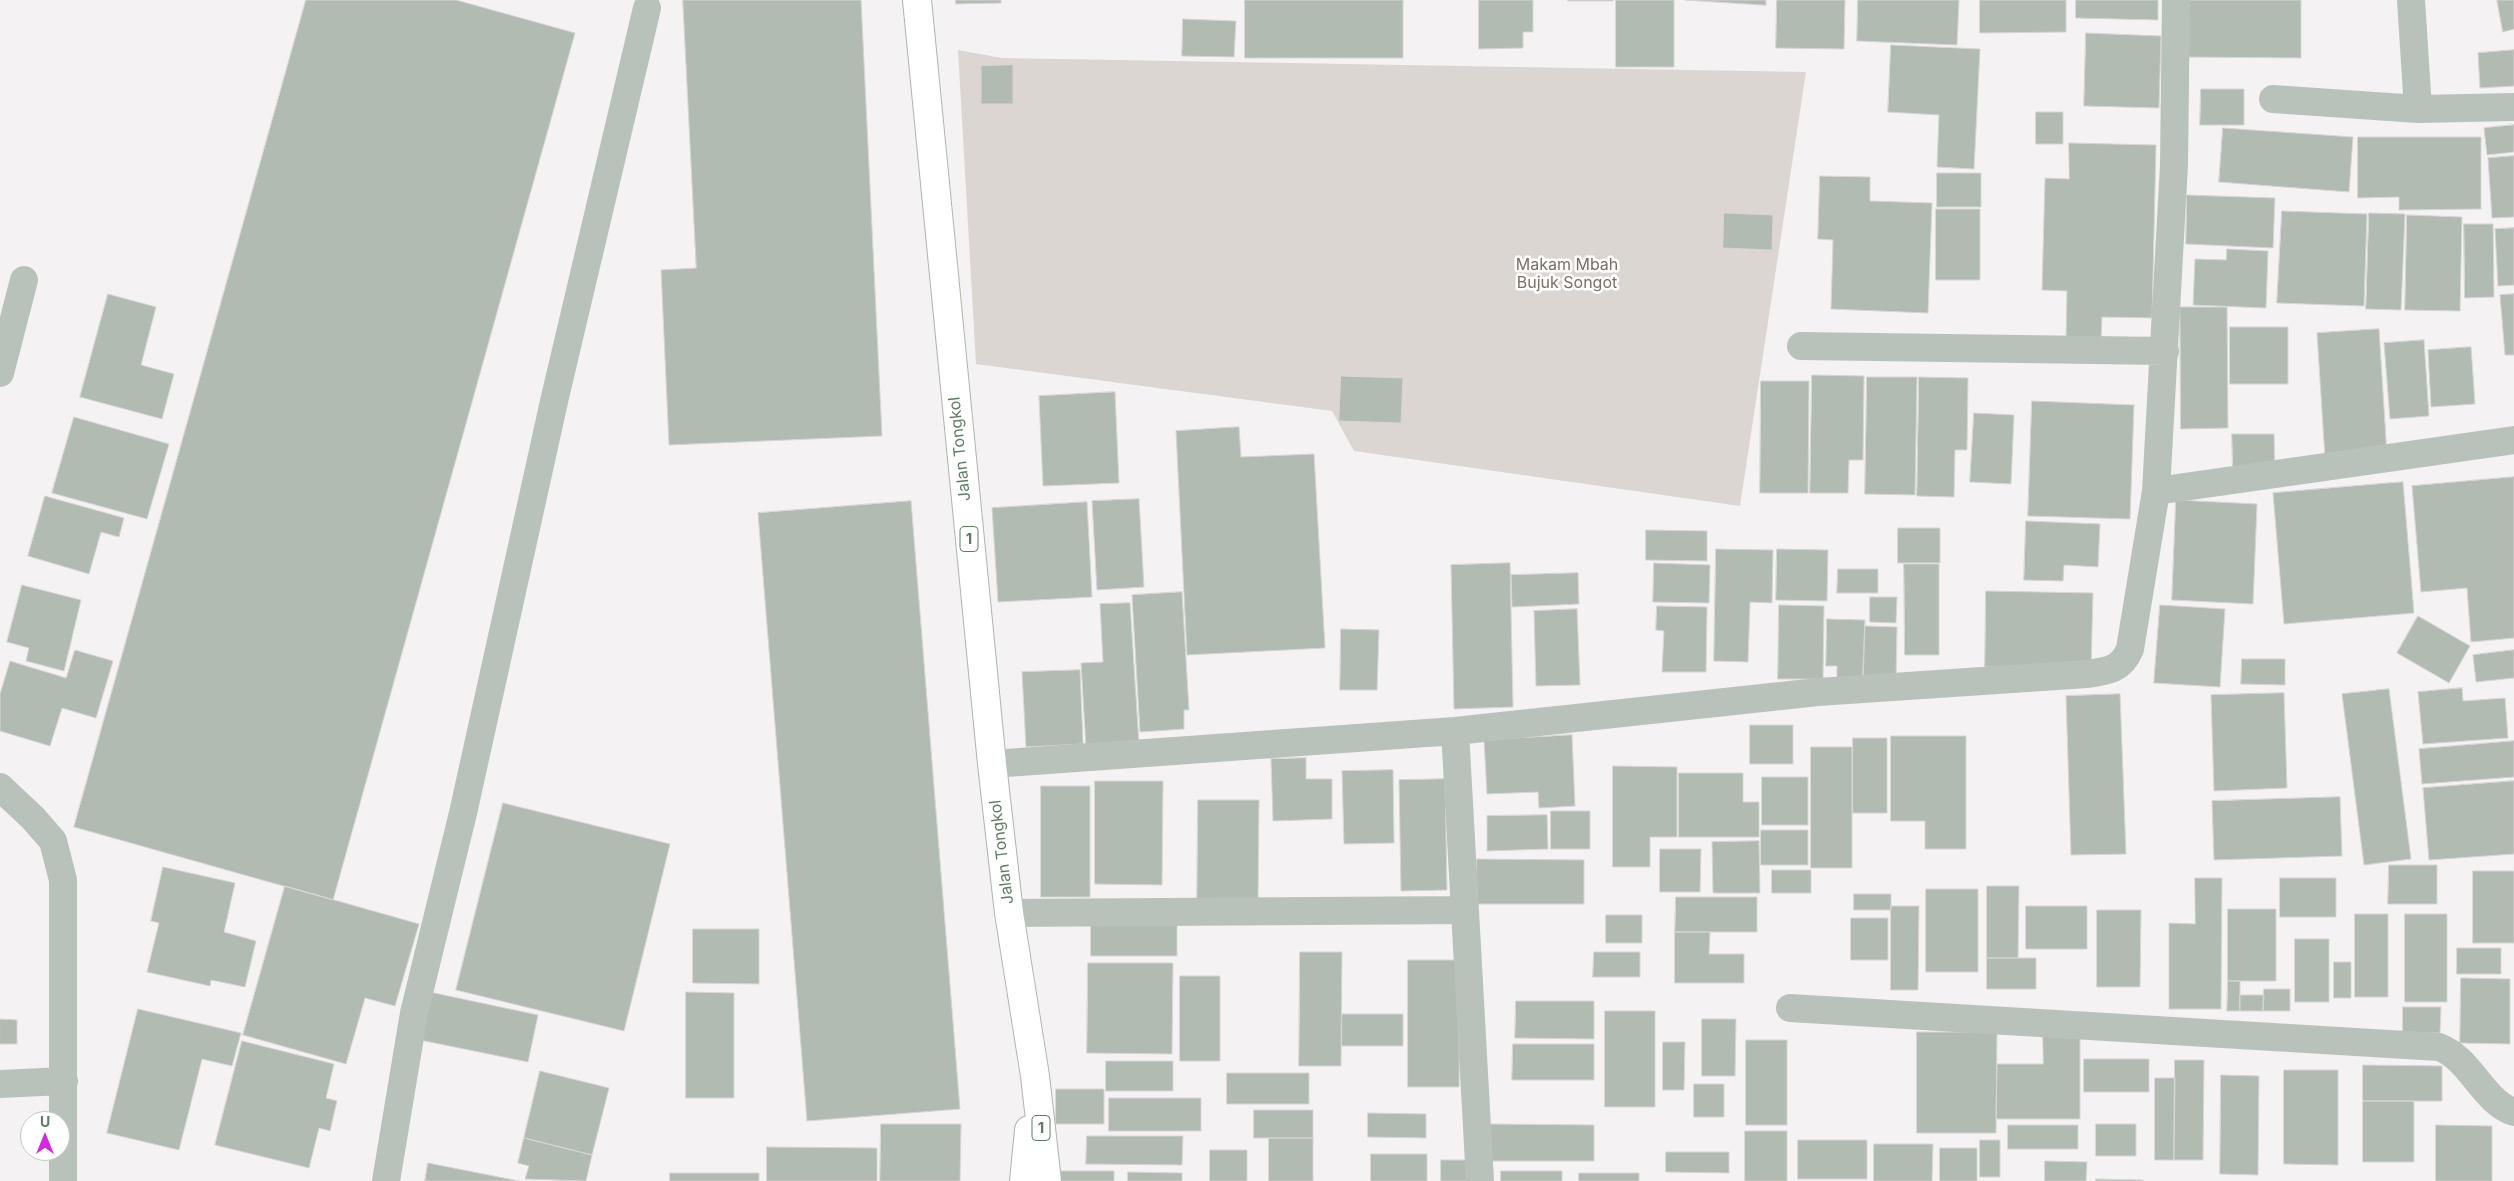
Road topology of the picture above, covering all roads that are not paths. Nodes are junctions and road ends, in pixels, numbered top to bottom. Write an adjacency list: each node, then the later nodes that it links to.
1 (917, 0): 15 (highway, Jalan Tongkol / 1)
2 (2176, 0): 10 (street)
3 (2411, 0): 7 (street)
4 (646, 8): 25 (street)
5 (2273, 99): 7 (street)
6 (2514, 107): 7 (street)
7 (2418, 109)
8 (24, 280): 11 (street)
9 (1801, 346): 10 (street)
10 (2164, 351): 13 (street)
11 (0, 373)
12 (2514, 440): 13 (street)
13 (2156, 491): 14 (street)
14 (1455, 731): 15 (street); 17 (street)
15 (992, 764): 18 (highway, Jalan Tongkol / 1)
16 (0, 788): 21 (street)
17 (1465, 910): 18 (street); 28 (street)
18 (1009, 912): 20 (highway, Jalan Tongkol / 1)
19 (1790, 1008): 23 (street)
20 (1035, 1076): 26 (highway, 1); 27 (highway, 1)
21 (64, 1081): 22 (street); 24 (street)
22 (0, 1084)
23 (2514, 1112)
24 (63, 1181)
25 (386, 1181)
26 (1024, 1181)
27 (1047, 1181)
28 (1480, 1181)

